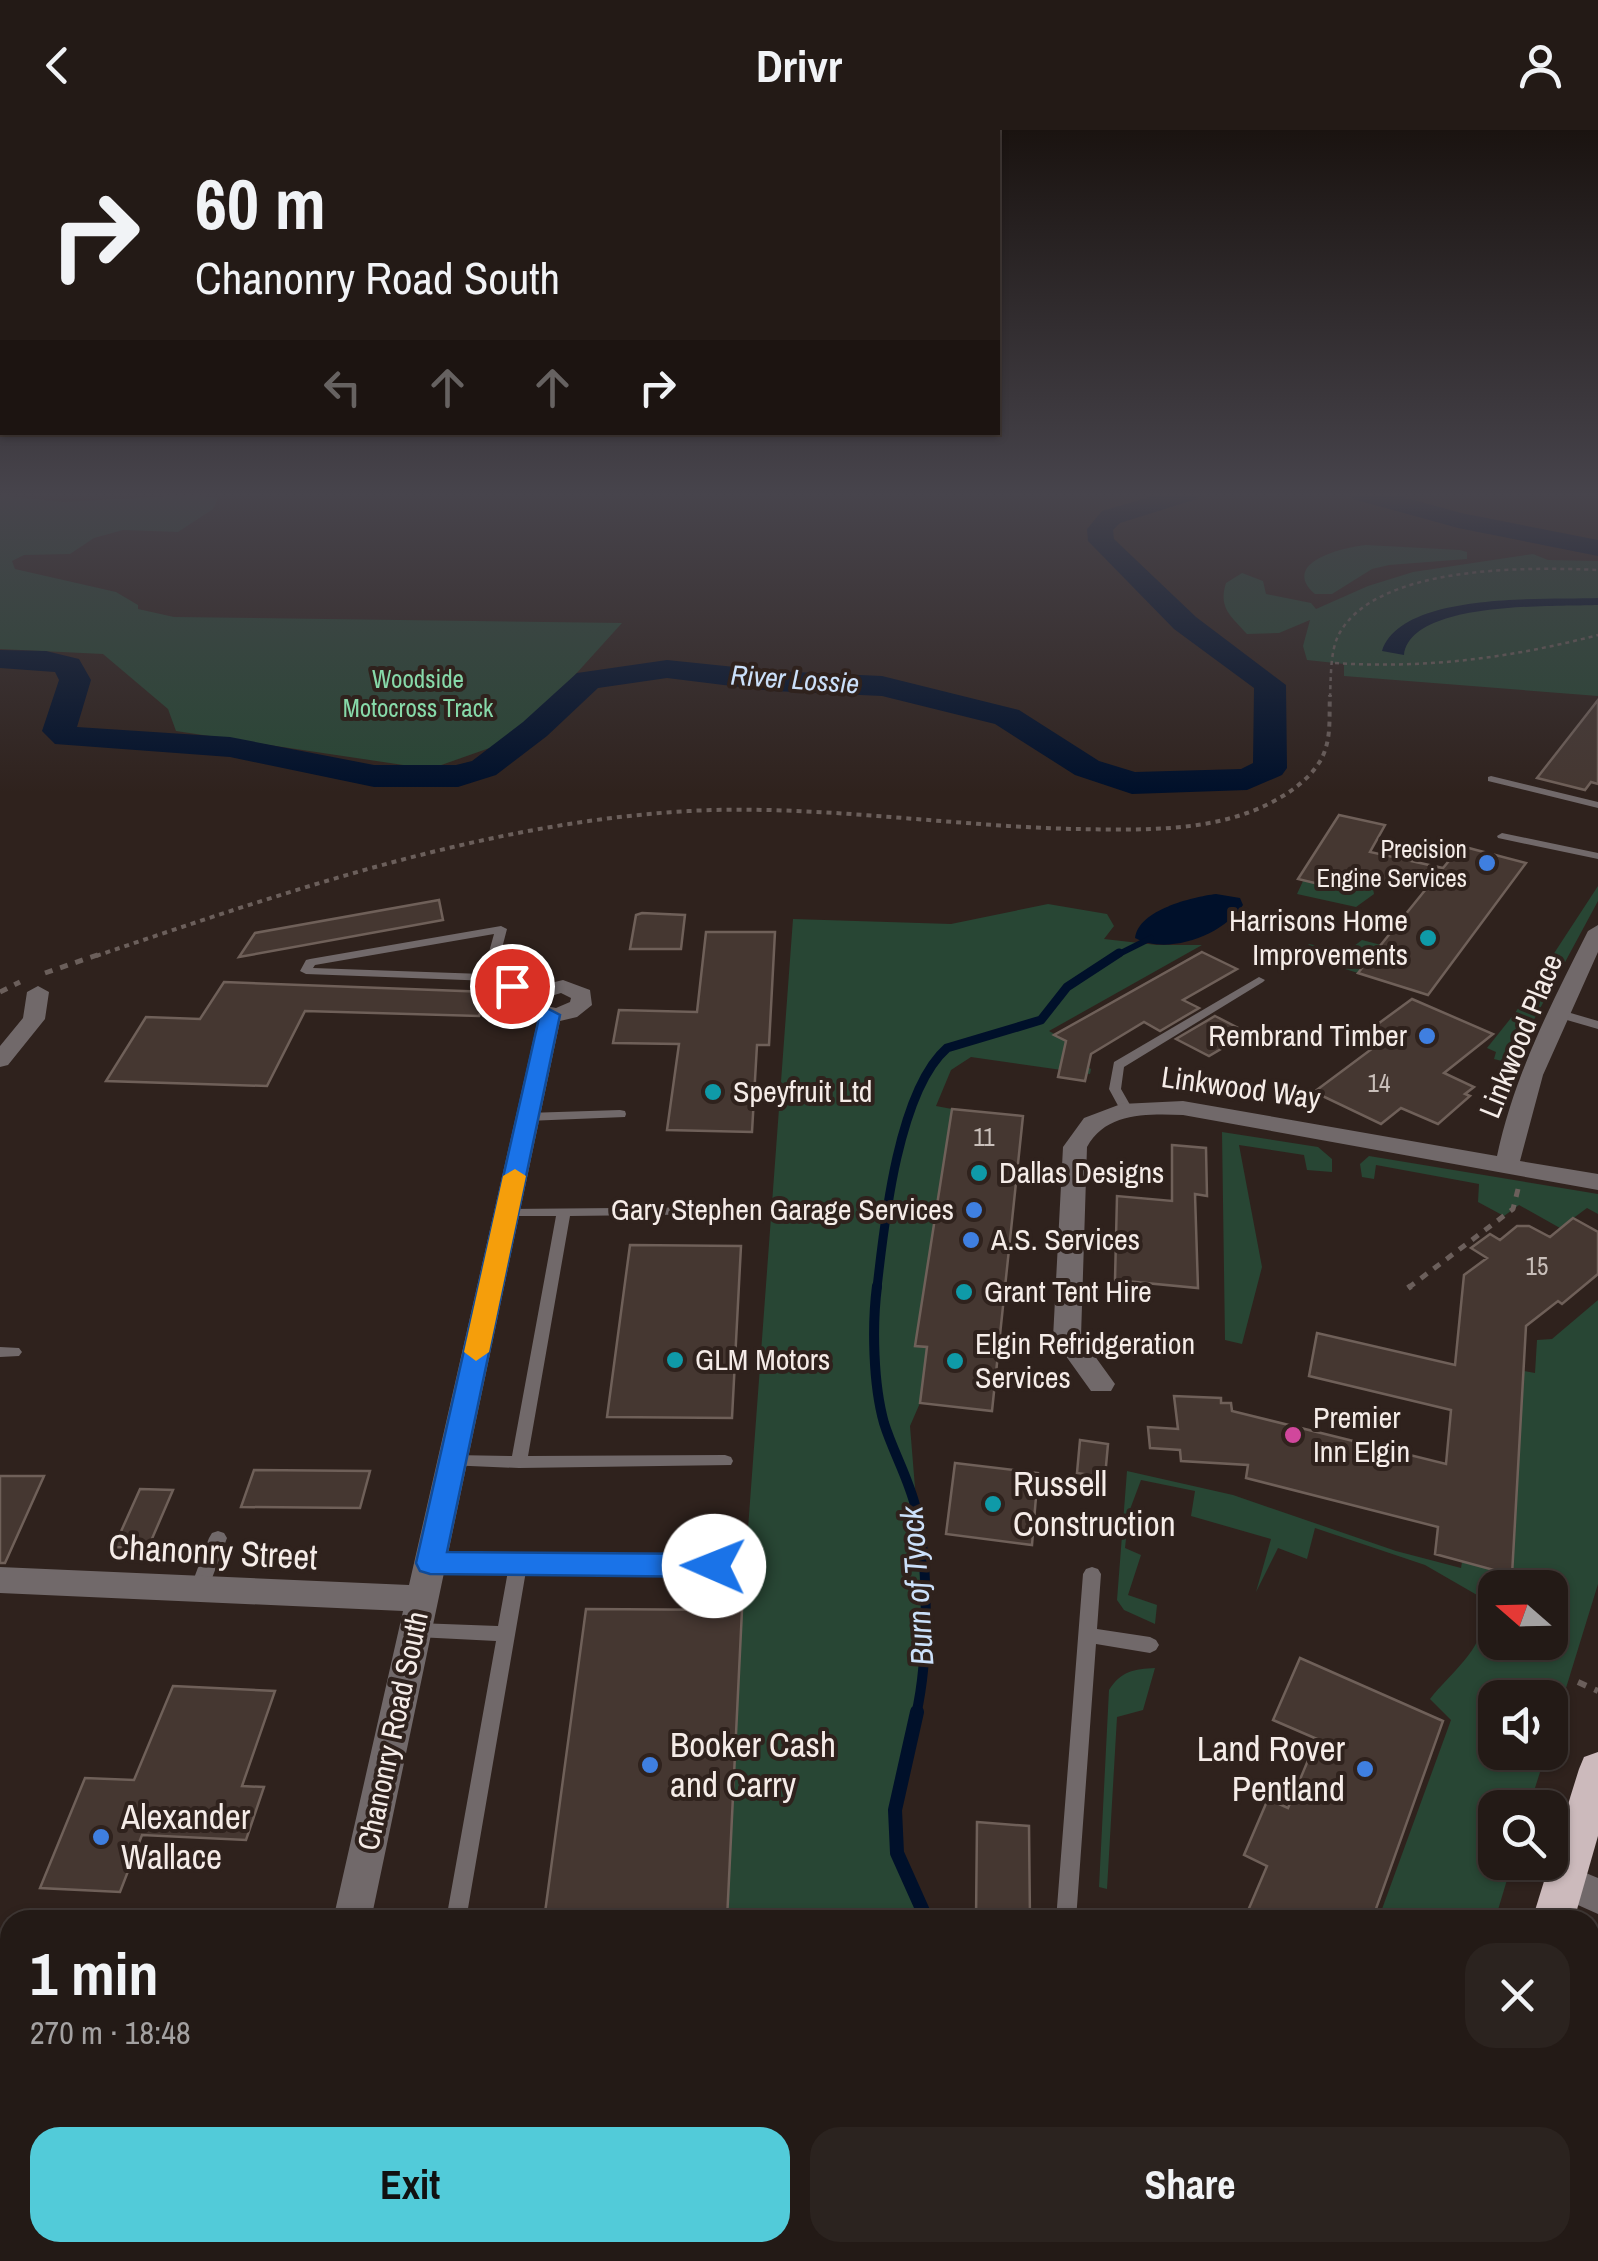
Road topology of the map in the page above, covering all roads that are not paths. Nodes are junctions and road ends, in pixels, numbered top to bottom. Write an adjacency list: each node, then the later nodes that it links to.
1 (1490, 779): 2 (lane)
2 (1598, 805)
3 (1502, 836): 4 (lane)
4 (1598, 856)
5 (1598, 931): 10 (street, Linkwood Place)
6 (488, 978): 6 (lane); 9 (lane)
7 (1260, 980): 13 (lane)
8 (32, 983): 12 (street)
9 (542, 1004): 15 (street, Chanonry Road South)
10 (1557, 1012): 11 (lane); 16 (street, Linkwood Place)
11 (1598, 1025)
12 (0, 1060)
13 (1127, 1110): 16 (street, Linkwood Way); 21 (street, Linkwood Way)
14 (620, 1114): 15 (lane)
15 (528, 1116): 19 (street, Chanonry Road South)
16 (1515, 1167): 17 (street, Linkwood Way)
17 (1598, 1182)
18 (727, 1211): 20 (lane)
19 (507, 1212): 20 (lane); 22 (street, Chanonry Road South)
20 (564, 1212): 24 (lane)
21 (1101, 1384)
22 (452, 1461): 24 (lane); 26 (street, Chanonry Road South)
23 (725, 1461): 24 (lane)
24 (518, 1462)
25 (218, 1538): 31 (lane)
26 (430, 1563): 27 (lane); 32 (street, Chanonry Road South)
27 (518, 1564): 28 (lane); 33 (lane)
28 (714, 1566)
29 (1092, 1574): 34 (lane)
30 (0, 1580): 31 (street, Chanonry Street)
31 (199, 1589): 32 (street, Chanonry Street)
32 (419, 1615): 33 (lane); 38 (street, Chanonry Road South)
33 (506, 1634): 39 (lane)
34 (1088, 1635): 35 (lane); 40 (lane)
35 (1150, 1645)
36 (1598, 1768): 37 (highway)
37 (1581, 1889): 41 (highway)
38 (354, 1910)
39 (458, 1910)
40 (1067, 1910)
41 (1562, 1910)

